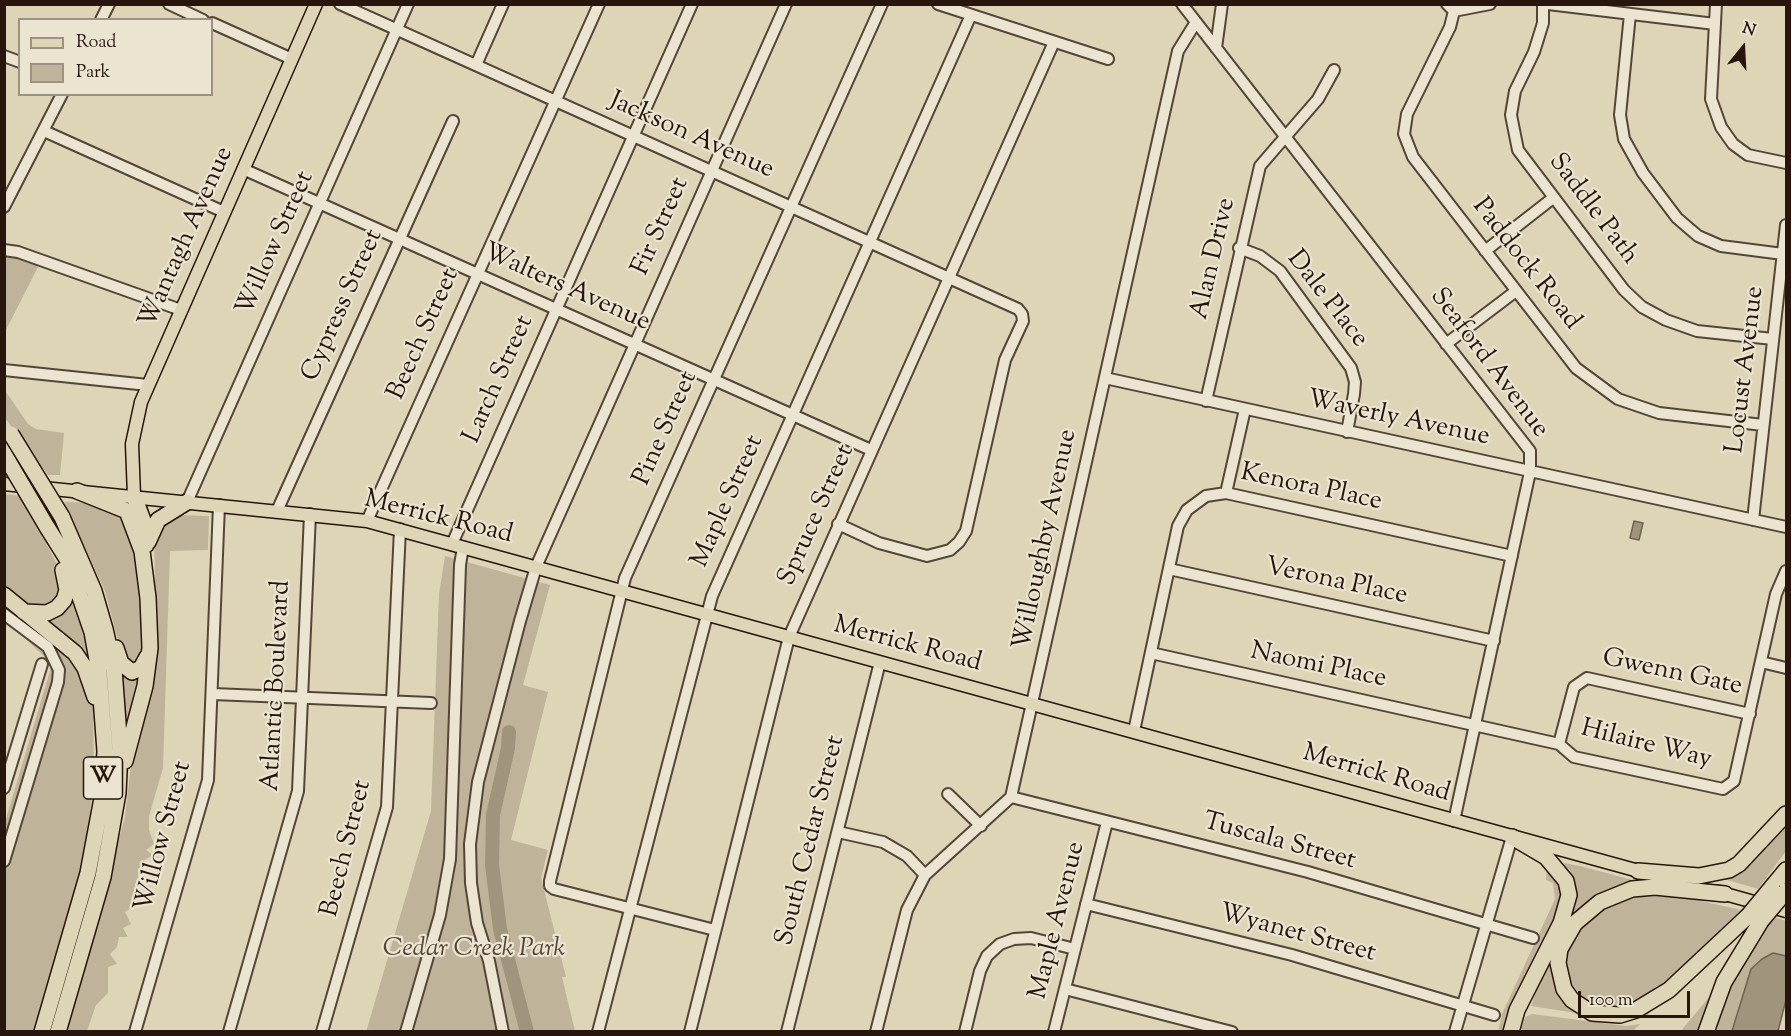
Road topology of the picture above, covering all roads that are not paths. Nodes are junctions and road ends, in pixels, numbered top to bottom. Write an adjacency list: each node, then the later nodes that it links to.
1 (109, 4): 21 (street)
2 (169, 4): 22 (street)
3 (316, 4): 29 (main road, Wantagh Avenue)
4 (340, 4): 26 (street, Jackson Avenue)
5 (408, 4): 26 (street, Willow Street)
6 (503, 4): 31 (street)
7 (598, 4): 34 (street, Beech Street)
8 (692, 4): 38 (street, Larch Street)
9 (786, 4): 41 (street, Fir Street)
10 (882, 4): 46 (street, Pine Street)
11 (938, 4): 20 (street)
12 (1182, 4): 23 (street, Seaford Avenue)
13 (1222, 4): 28 (street)
14 (1490, 4): 18 (street)
15 (1543, 4): 44 (street, Saddle Path)
16 (1548, 4): 19 (street)
17 (1716, 4): 25 (street)
18 (1450, 8): 54 (street, Paddock Road)
19 (1630, 14): 25 (street); 55 (street)
20 (971, 15): 27 (street); 51 (street, Maple Street)
21 (102, 18)
22 (198, 18)
23 (1196, 22): 28 (street, Seaford Avenue); 66 (street, Willoughby Avenue)
24 (213, 23): 29 (street)
25 (1715, 24): 39 (street)
26 (397, 30): 31 (street, Jackson Avenue); 45 (street, Willow Street)
27 (1054, 42): 30 (street); 57 (street, Spruce Street)
28 (1216, 48): 37 (street, Seaford Avenue)
29 (292, 59): 40 (main road, Wantagh Avenue)
30 (1108, 59)
31 (476, 65): 34 (street, Jackson Avenue)
32 (1334, 70): 37 (street, Alan Drive)
33 (61, 96): 36 (street)
34 (554, 101): 38 (street, Jackson Avenue); 56 (street, Beech Street)
35 (453, 121): 50 (street, Cypress Street)
36 (44, 131): 43 (street); 48 (street)
37 (1285, 135): 52 (street, Alan Drive); 64 (street, Seaford Avenue)
38 (633, 136): 41 (street, Jackson Avenue); 60 (street, Larch Street)
39 (1786, 163)
40 (243, 169): 45 (street, Walters Avenue); 48 (main road, Wantagh Avenue)
41 (712, 171): 46 (street, Jackson Avenue); 63 (street, Fir Street)
42 (4, 180): 43 (street)
43 (16, 185): 47 (street)
44 (1553, 198): 54 (street); 62 (street, Saddle Path)
45 (320, 204): 50 (street, Walters Avenue); 82 (street, Willow Street)
46 (791, 206): 51 (street, Jackson Avenue); 67 (street, Pine Street)
47 (4, 207)
48 (224, 212): 61 (main road, Wantagh Avenue)
49 (1786, 225): 55 (street, Locust Avenue)
50 (398, 239): 56 (street, Walters Avenue); 84 (street, Cypress Street)
51 (870, 242): 57 (street, Jackson Avenue); 71 (street, Maple Street)
52 (1239, 248): 69 (street, Alan Drive); 74 (street, Dale Place)
53 (4, 250): 61 (street)
54 (1485, 251): 58 (street, Paddock Road)
55 (1783, 254): 59 (street, Locust Avenue)
56 (477, 274): 60 (street, Walters Avenue); 87 (street, Beech Street)
57 (949, 277): 75 (street, Spruce Street); 88 (street, Jackson Avenue)
58 (1515, 291): 64 (street); 72 (street, Paddock Road)
59 (1783, 294): 62 (street, Locust Avenue)
60 (556, 309): 63 (street, Walters Avenue); 92 (street, Larch Street)
61 (181, 310): 68 (main road, Wantagh Avenue)
62 (1773, 339): 72 (street, Locust Avenue)
63 (635, 344): 67 (street, Walters Avenue); 95 (street, Fir Street)
64 (1446, 344): 77 (street, Seaford Avenue)
65 (4, 370): 68 (street)
66 (1105, 378): 69 (street, Waverly Avenue); 117 (street, Willoughby Avenue)
67 (713, 380): 71 (street, Walters Avenue); 100 (street, Pine Street)
68 (148, 385): 81 (main road, Wantagh Avenue)
69 (1206, 400): 70 (street, Waverly Avenue)
70 (1245, 410): 74 (street, Waverly Avenue); 80 (street)
71 (792, 415): 75 (street, Walters Avenue); 104 (street, Maple Street)
72 (1763, 425): 86 (street, Locust Avenue)
73 (8, 430): 96 (highway, W, bridge)
74 (1347, 432): 77 (street, Waverly Avenue)
75 (871, 450): 88 (street, Spruce Street)
76 (4, 454): 89 (highway, W, bridge)
77 (1530, 472): 86 (street, Waverly Avenue); 94 (street, Seaford Avenue)
78 (4, 484): 79 (main road, Merrick Road)
79 (77, 491): 81 (main road, Merrick Road); 99 (highway)
80 (1226, 493): 94 (street, Kenora Place); 97 (street, Kenora Place)
81 (134, 496): 82 (main road, Merrick Road); 93 (highway)
82 (187, 502): 83 (main road, Merrick Road); 93 (highway)
83 (219, 505): 84 (main road, Merrick Road); 113 (street, Willow Street)
84 (277, 511): 85 (main road, Merrick Road)
85 (310, 514): 87 (main road, Merrick Road); 114 (street, Atlantic Boulevard)
86 (1753, 520): 90 (street, Waverly Avenue)
87 (367, 521): 91 (main road, Merrick Road)
88 (838, 524): 105 (street, Spruce Street)
89 (47, 527): 102 (highway); 123 (highway, W)
90 (1786, 527)
91 (400, 529): 92 (main road, Merrick Road); 115 (street, Beech Street)
92 (458, 545): 95 (main road, Merrick Road); 154 (street, Larch Street)
93 (147, 548): 99 (highway)
94 (1512, 556): 106 (street, Seaford Avenue)
95 (536, 567): 100 (main road, Merrick Road); 155 (street, Fir Street)
96 (85, 569): 107 (highway); 123 (highway, W)
97 (1169, 569): 106 (street, Verona Place); 108 (street, Kenora Place)
98 (1786, 571): 110 (street, Hilaire Way)
99 (146, 575): 107 (highway)
100 (621, 591): 104 (main road, Merrick Road); 139 (street, Pine Street)
101 (4, 595): 102 (highway)
102 (24, 612): 123 (highway)
103 (4, 614): 132 (street)
104 (707, 615): 105 (main road, Merrick Road); 139 (street, Maple Street)
105 (789, 637): 109 (main road, Merrick Road); 143 (street, Spruce Street)
106 (1494, 641): 119 (street, Seaford Avenue)
107 (150, 648): 123 (highway)
108 (1151, 653): 119 (street, Naomi Place); 120 (street, Kenora Place)
109 (880, 662): 117 (main road, Merrick Road); 130 (street, South Cedar Street)
110 (1761, 662): 112 (street); 118 (street, Hilaire Way)
111 (42, 664): 122 (street)
112 (1786, 668)
113 (213, 694): 114 (street); 151 (street, Willow Street)
114 (302, 699): 115 (street); 152 (street, Atlantic Boulevard)
115 (393, 701): 116 (street); 153 (street, Beech Street)
116 (431, 703)
117 (1034, 704): 120 (main road, Merrick Road); 125 (street, Willoughby Avenue)
118 (1750, 714): 121 (street, Gwenn Gate); 121 (street, Hilaire Way)
119 (1476, 725): 121 (street, Hilaire Way); 127 (street, Seaford Avenue)
120 (1134, 731): 127 (main road, Merrick Road)
121 (1559, 744)
122 (4, 788)
123 (110, 793): 149 (highway, W); 150 (highway, W)
124 (948, 794): 129 (street)
125 (1011, 797): 128 (street, Tuscala Street); 129 (street)
126 (1786, 814): 134 (highway)
127 (1454, 821): 131 (main road, Merrick Road)
128 (1107, 822): 138 (street, Maple Avenue); 142 (street, Tuscala Street)
129 (981, 826): 135 (street)
130 (838, 832): 135 (street); 158 (street, South Cedar Street)
131 (1512, 837): 134 (main road, Merrick Road); 142 (street); 164 (highway)
132 (4, 861)
133 (1786, 870): 136 (highway)
134 (1638, 871): 137 (main road, Merrick Road)
135 (925, 875): 159 (street)
136 (1779, 889): 141 (highway, bridge)
137 (1725, 894): 140 (main road, Merrick Road); 141 (highway)
138 (1086, 904): 145 (street, Maple Avenue); 147 (street, Wyanet Street)
139 (630, 910): 143 (street); 156 (street, Maple Street)
140 (1786, 911)
141 (1754, 918): 165 (highway)
142 (1486, 924): 144 (street, Tuscala Street); 147 (street)
143 (715, 930): 157 (street, Spruce Street)
144 (1533, 938)
145 (1075, 949): 146 (street, Maple Avenue); 160 (street)
146 (1065, 989): 161 (street, Maple Avenue); 162 (street)
147 (1462, 1006): 148 (street, Wyanet Street); 163 (street)
148 (1494, 1015)
149 (42, 1032)
150 (58, 1032)
151 (135, 1032)
152 (229, 1032)
153 (322, 1032)
154 (406, 1032)
155 (503, 1032)
156 (598, 1032)
157 (690, 1032)
158 (787, 1032)
159 (876, 1032)
160 (965, 1032)
161 (1054, 1032)
162 (1232, 1032)
163 (1455, 1032)
164 (1511, 1032)
165 (1706, 1032)

